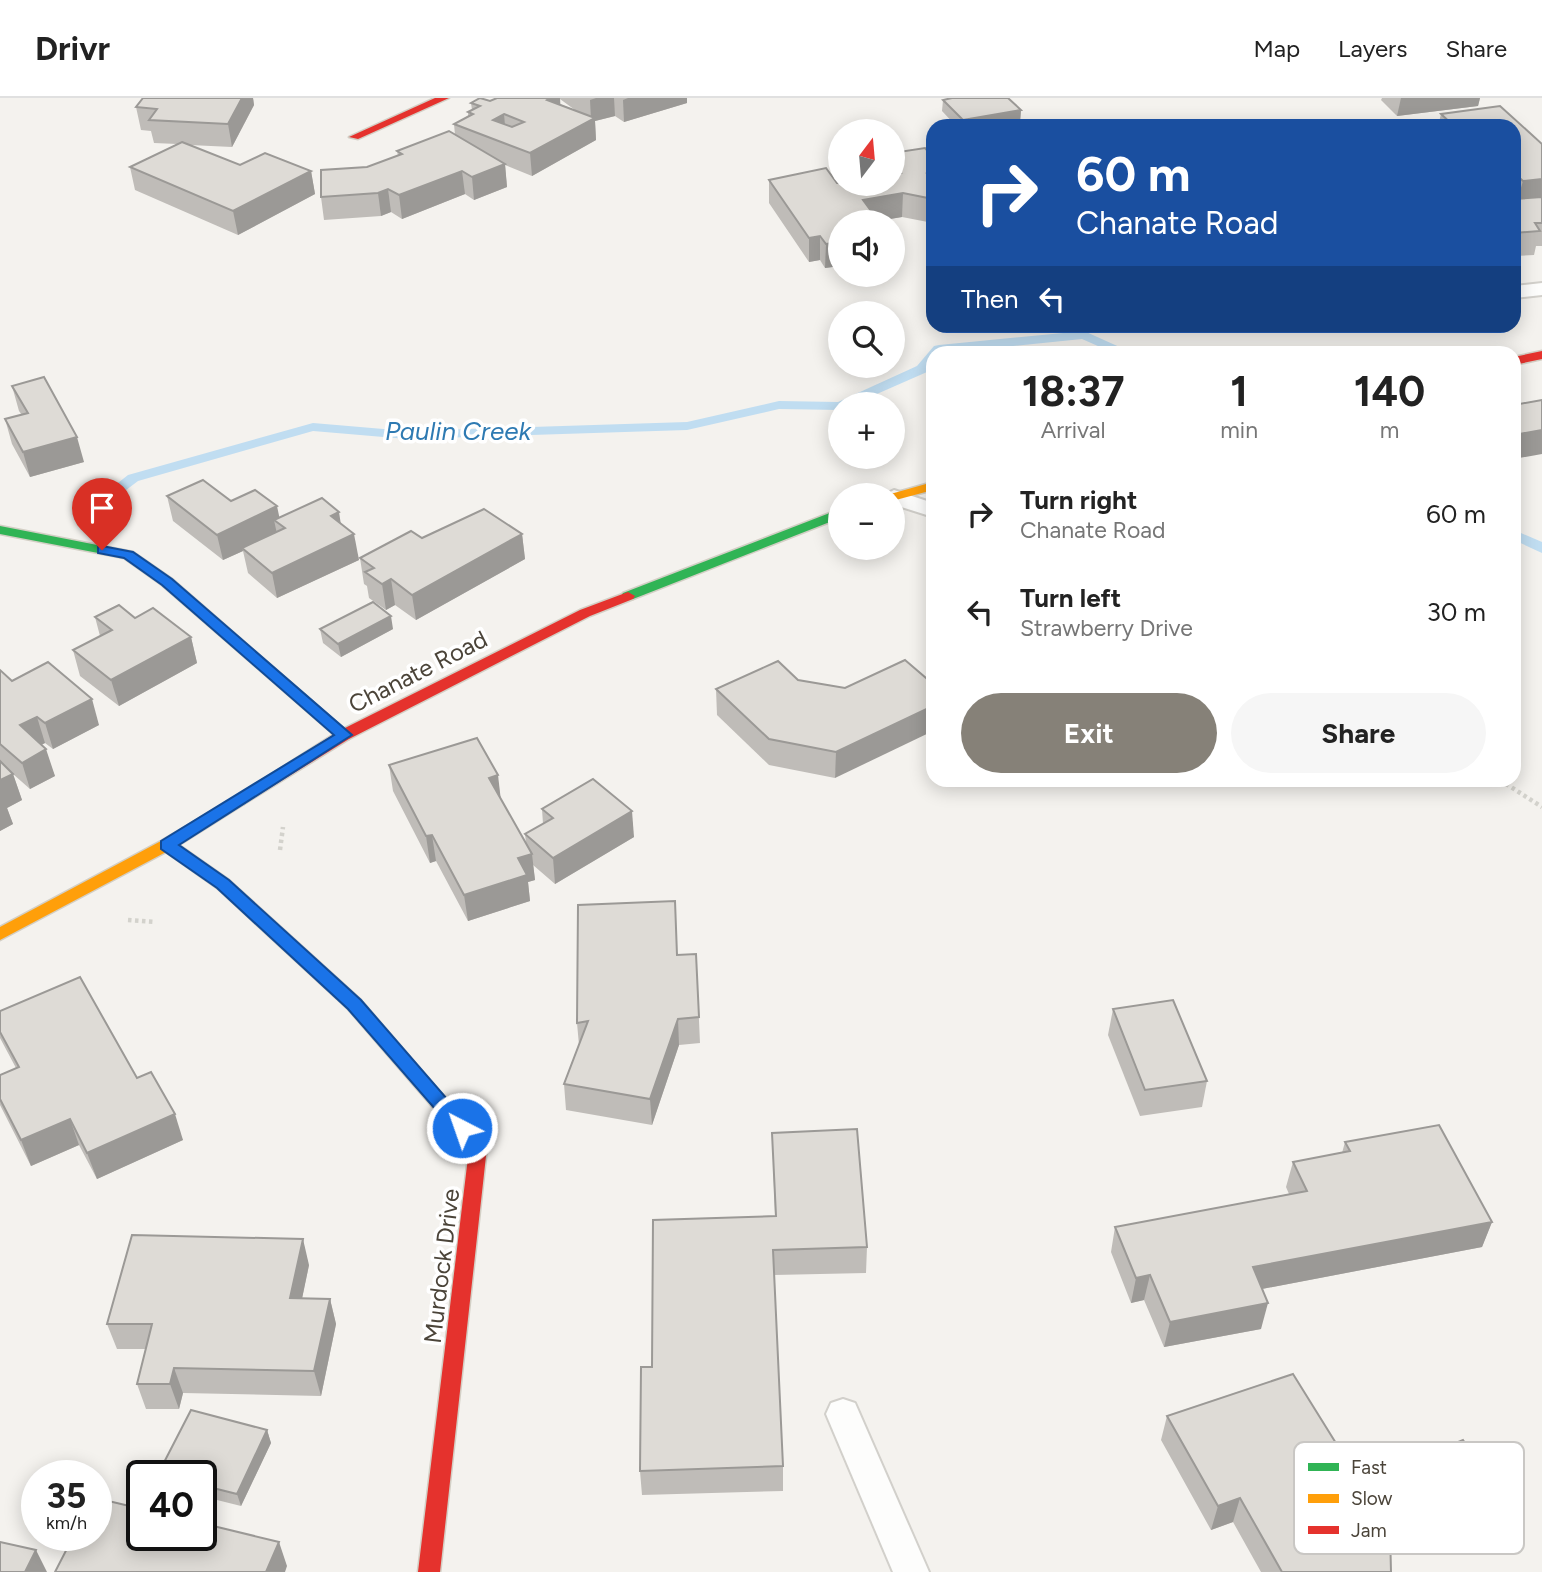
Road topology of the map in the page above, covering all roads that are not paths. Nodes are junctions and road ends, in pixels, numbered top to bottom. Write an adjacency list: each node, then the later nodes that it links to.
1 (444, 98): 2 (street)
2 (354, 137)
3 (1542, 289): 4 (lane)
4 (1521, 291)
5 (1542, 355): 6 (street)
6 (1521, 360)
7 (926, 488): 8 (street)
8 (905, 494)
9 (905, 501): 10 (lane)
10 (926, 508)
11 (828, 517): 13 (street, Chanate Road)
12 (0, 530): 13 (street)
13 (344, 735): 14 (street, Chanate Road)
14 (167, 845): 15 (street, Chanate Road); 17 (street, Murdock Drive)
15 (0, 934)
16 (843, 1414): 18 (lane)
17 (429, 1572)
18 (911, 1572)

